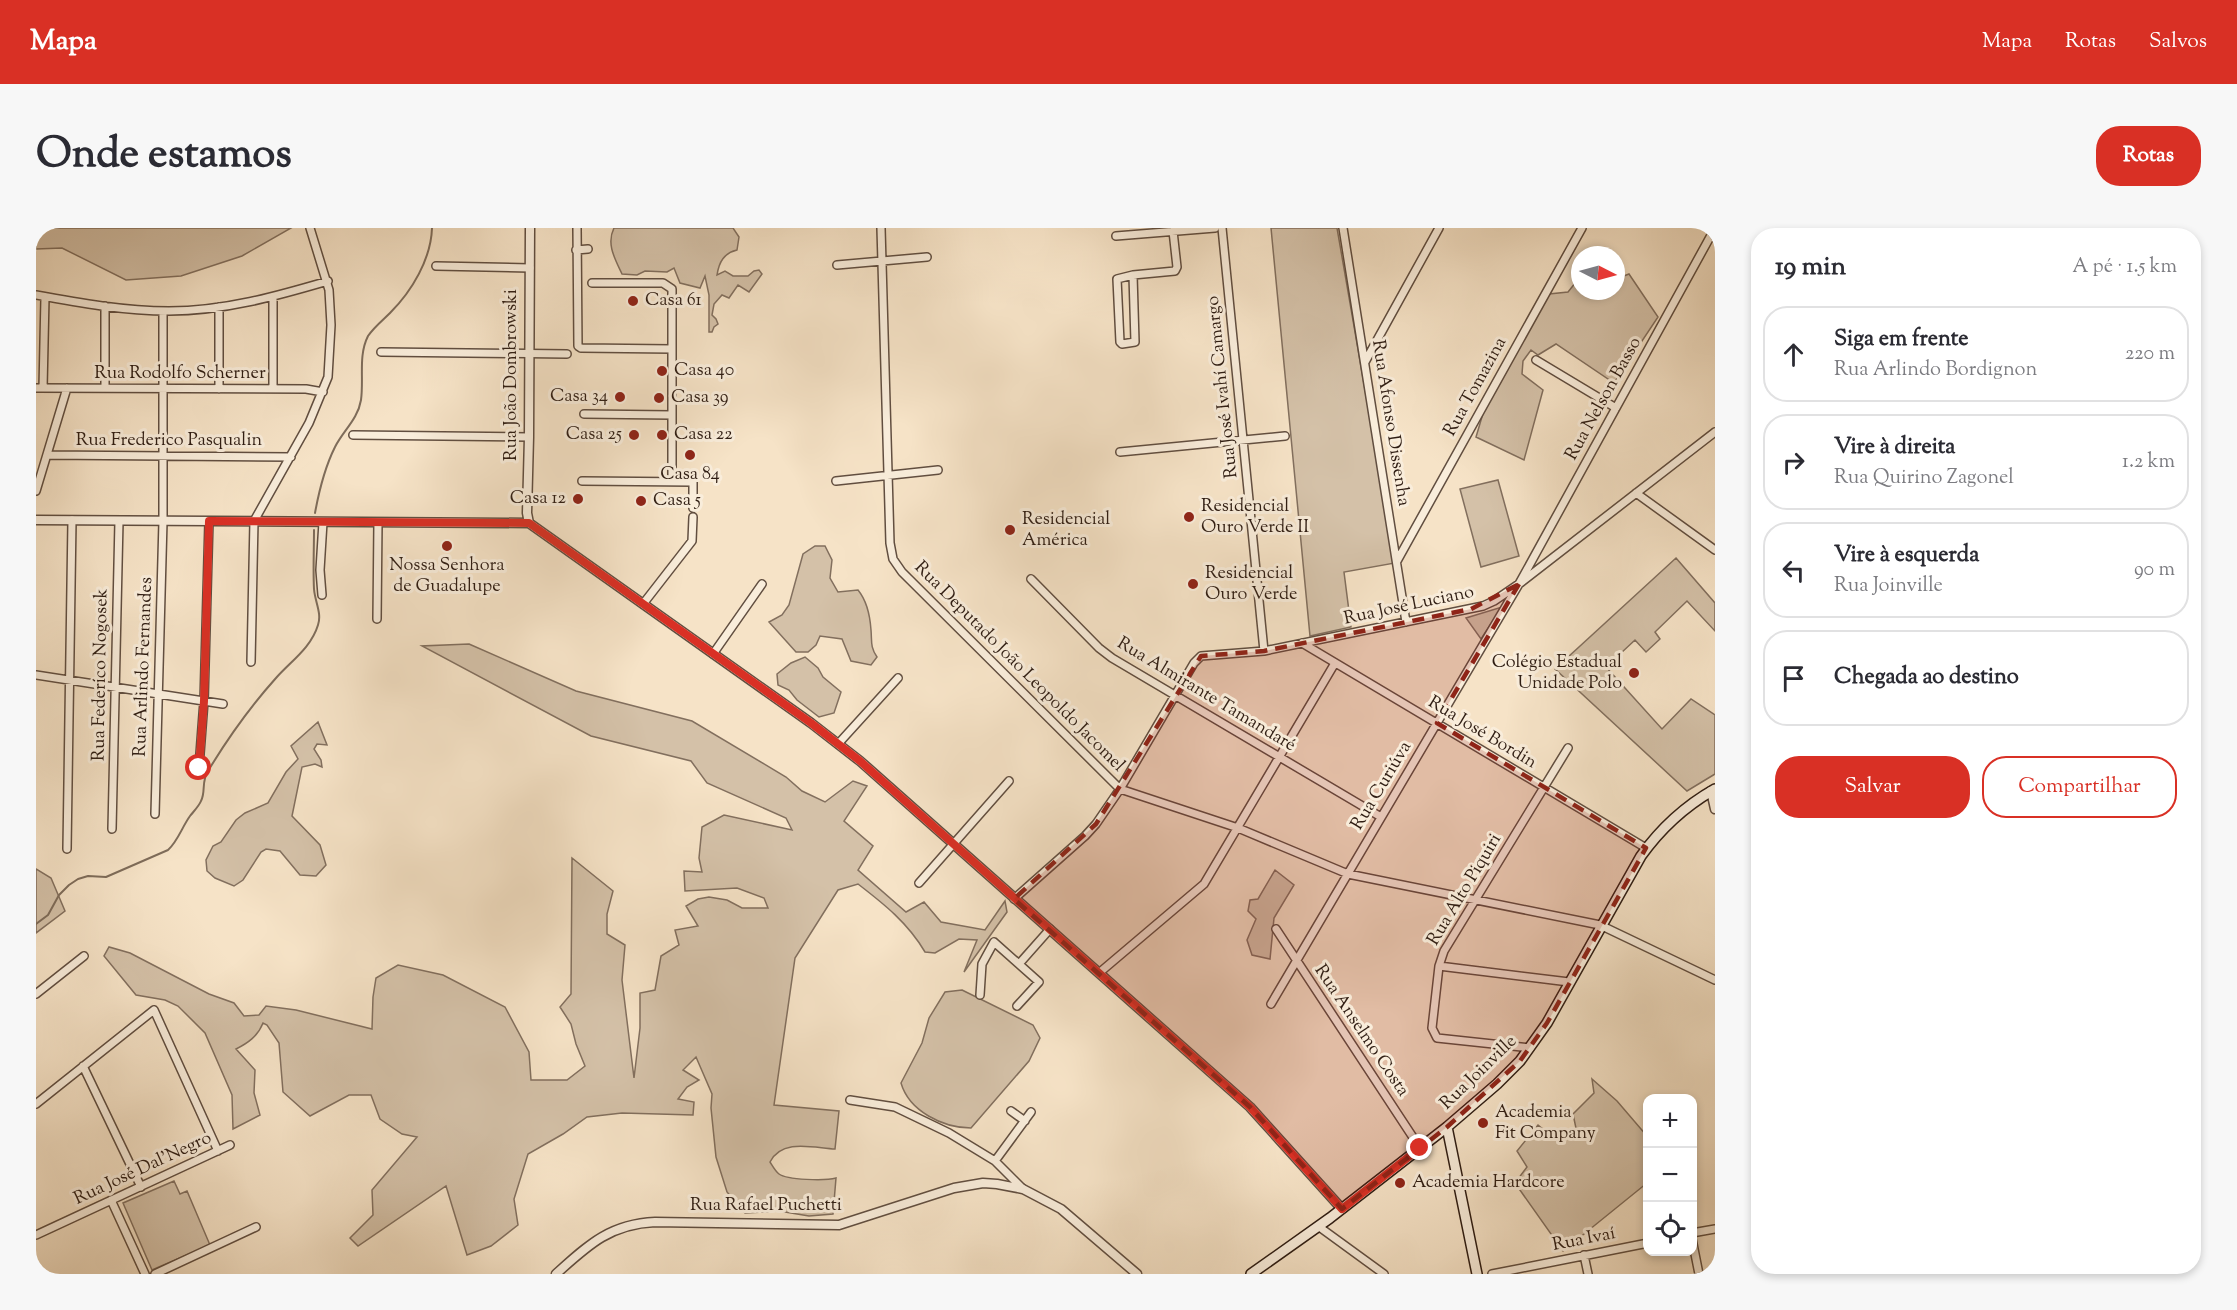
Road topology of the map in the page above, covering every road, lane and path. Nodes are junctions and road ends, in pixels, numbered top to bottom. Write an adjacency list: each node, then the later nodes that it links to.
1 (309, 228): 21 (street)
2 (530, 228): 19 (street, Rua João Dombrowski)
3 (577, 228): 14 (street)
4 (881, 228): 16 (street, Rua Deputado João Leopoldo Jacomel)
5 (1215, 228): 11 (street)
6 (1222, 228): 49 (street, Rua José Ivahí Camargo)
7 (1343, 228): 34 (street, Rua Afonso Dissenha)
8 (1439, 228): 34 (street)
9 (1582, 228): 73 (street, Rua Tomazina)
10 (1715, 228): 42 (street, Rua Nelson Basso)
11 (1173, 231): 12 (street); 20 (street)
12 (1116, 236)
13 (588, 249): 14 (street)
14 (576, 250): 29 (street)
15 (927, 256): 16 (street)
16 (882, 261): 17 (street); 55 (street, Rua Deputado João Leopoldo Jacomel)
17 (837, 265)
18 (436, 266): 19 (street)
19 (530, 268): 31 (street, Rua João Dombrowski)
20 (1133, 275): 20 (street)
21 (328, 281): 25 (street); 41 (street)
22 (592, 283): 29 (street)
23 (36, 296): 24 (street)
24 (45, 297): 26 (street); 35 (street)
25 (273, 297): 27 (street); 40 (street)
26 (105, 306): 28 (street); 37 (street)
27 (219, 307): 28 (street); 39 (street)
28 (163, 311): 38 (street, Rua Arlindo Fernandes)
29 (672, 349): 44 (street)
30 (381, 352): 31 (street)
31 (530, 353): 32 (street); 48 (street, Rua João Dombrowski)
32 (567, 354)
33 (1536, 360): 42 (street)
34 (1365, 363): 73 (street, Rua Afonso Dissenha)
35 (40, 388): 36 (street, Rua Rodolfo Scherner)
36 (67, 388): 37 (street, Rua Rodolfo Scherner); 51 (street)
37 (105, 388): 38 (street, Rua Rodolfo Scherner)
38 (163, 389): 39 (street, Rua Rodolfo Scherner); 52 (street, Rua Arlindo Fernandes)
39 (219, 389): 40 (street, Rua Rodolfo Scherner)
40 (273, 389): 41 (street, Rua Rodolfo Scherner)
41 (323, 392): 53 (street)
42 (1616, 408): 76 (street, Rua Nelson Basso)
43 (584, 414): 44 (street)
44 (672, 415): 58 (street)
45 (1715, 432): 60 (street, Rua José Luciano)
46 (353, 435): 48 (street)
47 (1285, 436): 49 (street)
48 (529, 437): 71 (street, Rua João Dombrowski)
49 (1243, 440): 50 (street); 82 (street, Rua José Ivahí Camargo)
50 (1120, 452)
51 (47, 455): 52 (street, Rua Frederico Pasqualin); 59 (street)
52 (163, 456): 53 (street, Rua Frederico Pasqualin); 66 (street, Rua Arlindo Fernandes)
53 (291, 457): 68 (street)
54 (938, 470): 55 (street)
55 (888, 476): 57 (street); 101 (street, Rua Deputado João Leopoldo Jacomel)
56 (582, 481): 58 (street)
57 (836, 481)
58 (672, 482): 61 (street)
59 (36, 491)
60 (1636, 493): 72 (street); 76 (street, Rua José Luciano)
61 (693, 508)
62 (693, 517): 78 (street)
63 (36, 520): 64 (street)
64 (72, 520): 65 (street); 88 (street)
65 (119, 520): 66 (street); 89 (street, Rua Federico Nogosek)
66 (163, 521): 67 (street); 90 (street, Rua Arlindo Fernandes)
67 (209, 521): 68 (street); 92 (street)
68 (254, 521): 69 (street); 84 (street)
69 (323, 522): 70 (street); 77 (street)
70 (378, 522): 71 (street); 79 (street)
71 (529, 523): 78 (street)
72 (1715, 550)
73 (1397, 561): 80 (street, Rua Afonso Dissenha)
74 (1030, 579): 91 (street, Rua Almirante Tamandaré)
75 (762, 584): 83 (street)
76 (1519, 584): 80 (street, Rua José Luciano); 94 (street, Rua Curiúva)
77 (322, 595)
78 (644, 604): 83 (street)
79 (377, 619)
80 (1406, 622): 81 (street, Rua José Luciano)
81 (1302, 643): 82 (street, Rua José Luciano); 85 (street, Rua José Bordin)
82 (1264, 651): 91 (street, Rua José Luciano)
83 (713, 654): 95 (street)
84 (251, 662)
85 (1335, 663): 94 (street, Rua José Bordin); 97 (street)
86 (36, 675): 88 (street)
87 (898, 678): 95 (street)
88 (70, 680): 89 (street); 110 (street)
89 (116, 687): 90 (street); 107 (street, Rua Federico Nogosek)
90 (159, 694): 92 (street); 104 (street, Rua Arlindo Fernandes)
91 (1175, 695): 97 (street, Rua Almirante Tamandaré); 101 (street)
92 (204, 701): 93 (street); 98 (street)
93 (223, 704)
94 (1437, 723): 100 (street, Rua José Bordin); 105 (street, Rua Curiúva)
95 (838, 744): 108 (street)
96 (1568, 748): 100 (street, Rua Alto Piquiri)
97 (1280, 757): 105 (street, Rua Almirante Tamandaré); 106 (street)
98 (199, 768)
99 (1009, 781): 108 (street)
100 (1544, 787): 109 (street, Rua José Bordin); 114 (street, Rua Alto Piquiri)
101 (1120, 789): 106 (street, Rua Deputado João Leopoldo Jacomel); 113 (street)
102 (1713, 790): 103 (street); 109 (main road, Rua Joinville)
103 (1715, 809)
104 (155, 814)
105 (1382, 817): 111 (street, Rua Curiúva)
106 (1238, 828): 111 (street, Rua Deputado João Leopoldo Jacomel); 122 (street)
107 (112, 829)
108 (953, 844): 112 (street); 113 (street)
109 (1646, 848): 115 (main road, Rua Joinville)
110 (67, 849)
111 (1348, 874): 114 (street, Rua Deputado João Leopoldo Jacomel); 119 (street, Rua Curiúva)
112 (919, 883)
113 (1014, 899): 116 (street)
114 (1475, 900): 115 (street, Rua Deputado João Leopoldo Jacomel); 121 (street, Rua Alto Piquiri)
115 (1600, 926): 123 (street, Rua Deputado João Leopoldo Jacomel); 124 (main road, Rua Joinville)
116 (1050, 929): 120 (street); 122 (street)
117 (1276, 929): 119 (street, Rua Anselmo Costa)
118 (84, 956): 125 (street)
119 (1296, 961): 127 (street, Rua Curiúva); 138 (street, Rua Anselmo Costa)
120 (1018, 964): 126 (street); 128 (street)
121 (1439, 966): 124 (street); 129 (street, Rua Alto Piquiri)
122 (1099, 973): 144 (street)
123 (1715, 980)
124 (1569, 982): 129 (main road, Rua Joinville)
125 (36, 994)
126 (980, 995)
127 (1271, 1004)
128 (1017, 1006)
129 (1530, 1048): 136 (main road, Rua Joinville)
130 (83, 1066): 132 (street); 139 (street); 141 (street)
131 (850, 1100): 140 (street)
132 (36, 1104)
133 (1011, 1111): 135 (street)
134 (1031, 1112): 135 (street)
135 (1025, 1120): 140 (street)
136 (1447, 1127): 138 (main road, Rua Joinville); 159 (main road)
137 (230, 1145): 139 (street, Rua José Dal'Negro)
138 (1420, 1148): 144 (main road, Rua Joinville)
139 (218, 1151): 141 (street, Rua José Dal'Negro)
140 (995, 1161): 142 (street)
141 (141, 1187): 143 (street, Rua José Dal'Negro)
142 (1023, 1189): 155 (street, Rua Rafael Puchetti); 156 (street, Rua Rafael Puchetti)
143 (111, 1200): 149 (street, Rua José Dal'Negro); 153 (street)
144 (1342, 1209): 145 (main road, Rua Joinville)
145 (1318, 1226): 157 (main road, Rua Joinville); 158 (street)
146 (256, 1227): 154 (street)
147 (1715, 1229): 148 (street)
148 (1697, 1232)
149 (36, 1235)
150 (1643, 1244): 151 (street, Rua Ivaí)
151 (1584, 1255): 160 (street, Rua Ivaí); 161 (street)
152 (1696, 1256): 162 (street)
153 (145, 1274)
154 (155, 1274)
155 (556, 1274)
156 (1137, 1274)
157 (1251, 1274)
158 (1384, 1274)
159 (1477, 1274)
160 (1492, 1274)
161 (1588, 1274)
162 (1700, 1274)

